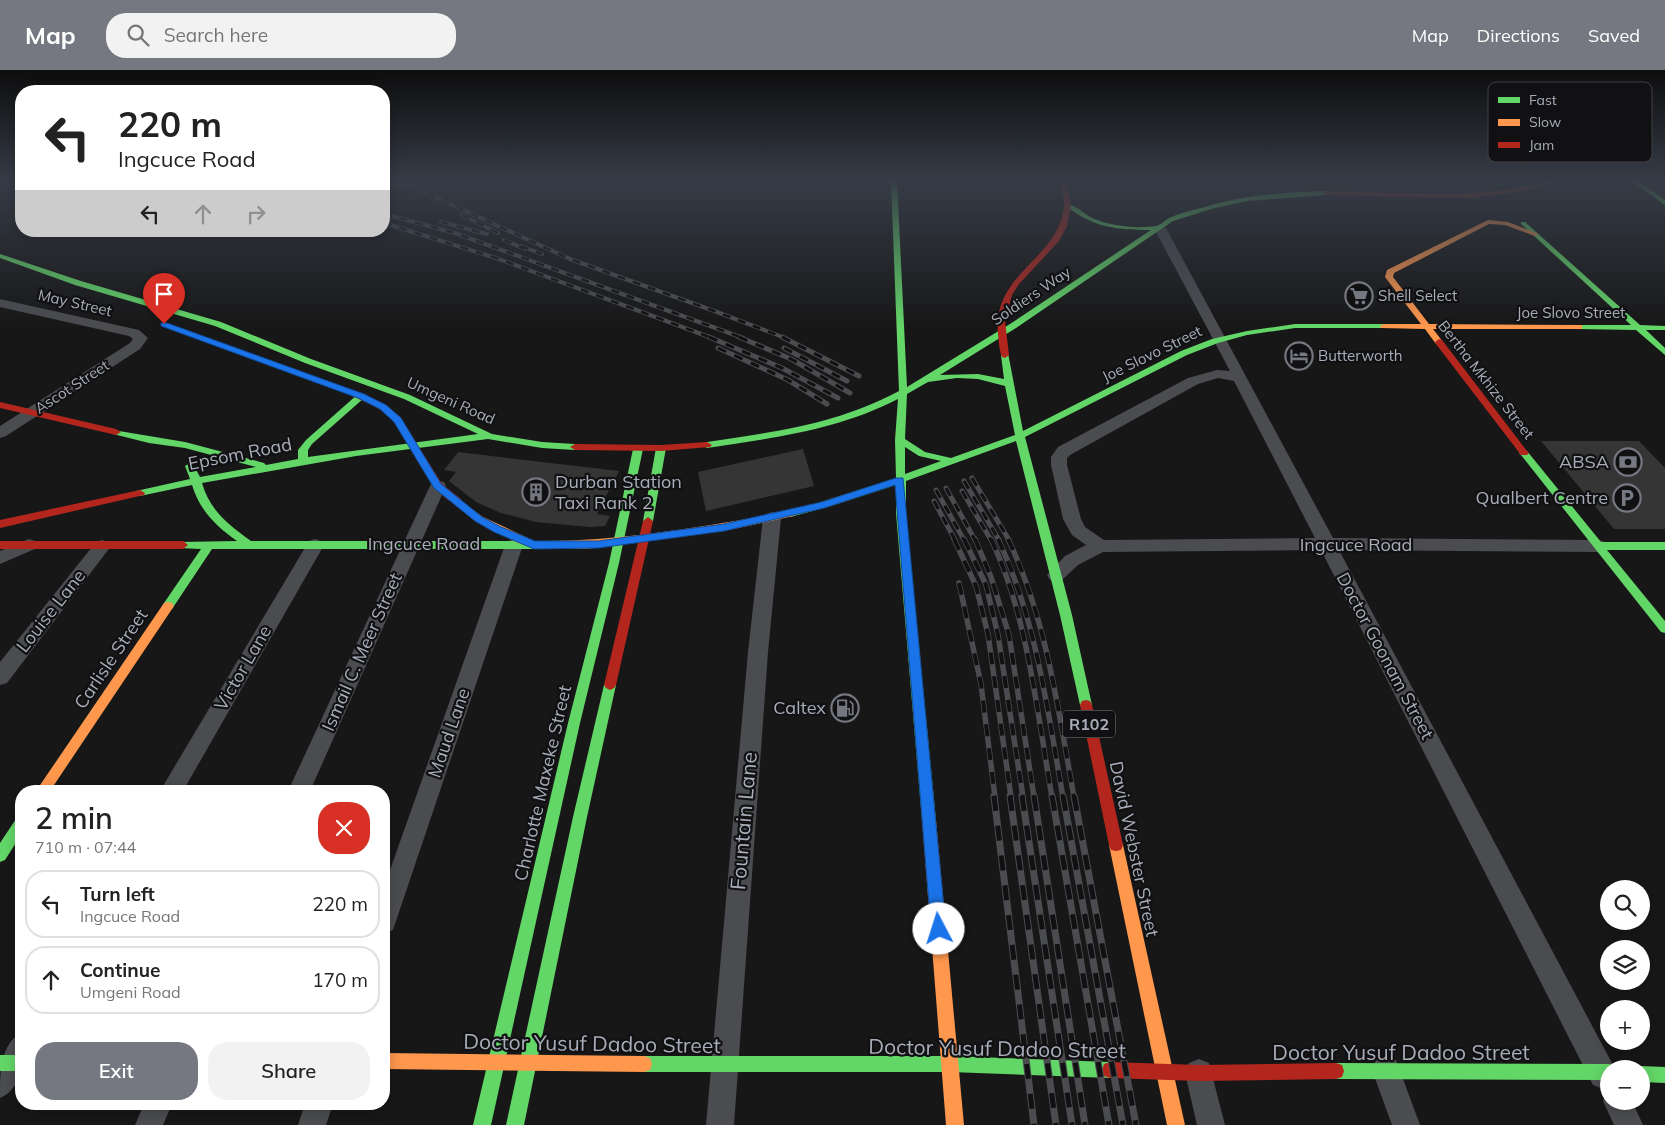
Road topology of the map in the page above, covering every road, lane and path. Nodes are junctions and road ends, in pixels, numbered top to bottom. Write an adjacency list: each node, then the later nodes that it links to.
1 (896, 229): 32 (main road)
2 (1060, 229): 24 (main road)
3 (1158, 229): 24 (main road, Soldiers Way)
4 (1161, 229): 26 (street, Doctor Goonam Street)
5 (1474, 229): 20 (main road, Bertha Mkhize Street)
6 (1523, 229): 8 (main road, Bertha Mkhize Street)
7 (1530, 229): 8 (main road)
8 (1535, 234): 21 (main road)
9 (0, 256): 11 (main road, Umgeni Road)
10 (0, 266): 12 (main road)
11 (28, 266): 12 (main road); 13 (main road, Umgeni Road)
12 (15, 272): 14 (main road)
13 (49, 273): 14 (main road); 15 (main road, Umgeni Road)
14 (35, 279): 16 (main road)
15 (78, 283): 16 (main road); 19 (main road, Umgeni Road)
16 (64, 290): 17 (main road)
17 (82, 296)
18 (0, 303): 25 (street, May Street)
19 (218, 324): 23 (main road); 37 (main road, Umgeni Road)
20 (1426, 328): 21 (main road, Joe Slovo Street); 26 (main road, Joe Slovo Street); 64 (main road, Bertha Mkhize Street)
21 (1639, 328): 22 (main road, Joe Slovo Street); 27 (main road)
22 (1665, 328)
23 (204, 332)
24 (1002, 334): 29 (main road, Soldiers Way); 30 (main road, R102)
25 (141, 338): 35 (street, Ascot Street)
26 (1220, 338): 28 (street, Doctor Goonam Street); 38 (main road, Joe Slovo Street)
27 (1665, 352)
28 (1239, 376): 60 (street, Doctor Goonam Street); 63 (street)
29 (925, 380): 30 (main road); 32 (main road, Soldiers Way)
30 (1009, 384): 38 (main road, R102)
31 (343, 390): 33 (main road)
32 (903, 392): 40 (main road); 43 (main road, Umgeni Road)
33 (361, 396): 41 (main road); 44 (main road)
34 (0, 404): 35 (main road)
35 (32, 413): 36 (street, Ascot Street); 39 (main road)
36 (0, 434)
37 (490, 436): 41 (main road, Epsom Road); 42 (main road, Umgeni Road)
38 (1020, 436): 45 (main road); 67 (main road, David Webster Street / R102)
39 (149, 440): 46 (main road); 47 (main road)
40 (900, 440): 45 (main road); 48 (main road)
41 (413, 444): 44 (main road, Epsom Road); 49 (main road)
42 (638, 448): 43 (main road, Umgeni Road); 53 (main road, Charlotte Maxeke Street)
43 (661, 448): 52 (main road, Charlotte Maxeke Street)
44 (303, 460): 46 (main road, Epsom Road)
45 (952, 461): 48 (main road, Ingcuce Road)
46 (267, 467): 47 (main road, Epsom Road)
47 (196, 480): 51 (main road, Epsom Road); 58 (main road)
48 (899, 480): 50 (main road, Ingcuce Road); 81 (main road)
49 (438, 486): 54 (street, Ismail C. Meer Street); 59 (main road)
50 (772, 518): 52 (main road, Ingcuce Road); 82 (street, Fountain Lane)
51 (0, 524)
52 (644, 539): 53 (main road, Ingcuce Road); 70 (main road, Charlotte Maxeke Street)
53 (618, 542): 59 (main road, Ingcuce Road); 70 (main road, Charlotte Maxeke Street)
54 (411, 543): 55 (main road, Ingcuce Road); 59 (main road, Ingcuce Road); 73 (street, Ismail C. Meer Street)
55 (315, 544): 58 (main road, Ingcuce Road); 72 (street, Victor Lane)
56 (0, 545): 57 (main road, Ingcuce Road)
57 (29, 545): 61 (main road, Ingcuce Road); 66 (street)
58 (249, 545): 62 (main road, Ingcuce Road)
59 (524, 545): 77 (street, Maud Lane)
60 (1327, 545): 63 (street, Ingcuce Road); 64 (street, Ingcuce Road); 83 (street, Doctor Goonam Street)
61 (102, 546): 62 (main road, Ingcuce Road); 69 (street, Louise Lane)
62 (208, 546): 71 (main road, Carlisle Street)
63 (1101, 546): 67 (street, Ingcuce Road)
64 (1598, 546): 65 (main road, Ingcuce Road); 68 (main road, Bertha Mkhize Street)
65 (1665, 546)
66 (0, 558)
67 (1056, 575): 85 (main road, David Webster Street / R102)
68 (1665, 629)
69 (0, 676)
70 (598, 679): 74 (main road, Charlotte Maxeke Street); 74 (main road, Charlotte Maxeke Street)
71 (47, 785)
72 (174, 785)
73 (302, 785)
74 (566, 817): 79 (main road, Charlotte Maxeke Street); 80 (main road, Charlotte Maxeke Street)
75 (15, 832): 76 (main road)
76 (0, 855)
77 (390, 905)
78 (390, 1061): 79 (main road, Doctor Yusuf Dadoo Street)
79 (497, 1062): 80 (main road, Doctor Yusuf Dadoo Street); 95 (main road, Charlotte Maxeke Street)
80 (528, 1062): 82 (main road, Doctor Yusuf Dadoo Street); 96 (main road, Charlotte Maxeke Street)
81 (950, 1064): 82 (main road, Doctor Yusuf Dadoo Street); 85 (main road, Doctor Yusuf Dadoo Street); 98 (main road)
82 (726, 1065): 97 (street, Fountain Lane)
83 (1600, 1065)
84 (1386, 1070): 86 (main road, Doctor Yusuf Dadoo Street); 89 (main road, Doctor Yusuf Dadoo Street); 101 (street)
85 (1165, 1072): 86 (main road, Doctor Yusuf Dadoo Street); 99 (main road, David Webster Street / R102)
86 (1199, 1073): 100 (street)
87 (1650, 1074): 88 (main road)
88 (1665, 1075)
89 (1600, 1076)
90 (155, 1110): 93 (street)
91 (318, 1110): 94 (street)
92 (1622, 1110): 102 (street)
93 (149, 1125)
94 (312, 1125)
95 (482, 1125)
96 (515, 1125)
97 (720, 1125)
98 (955, 1125)
99 (1176, 1125)
100 (1211, 1125)
101 (1406, 1125)
102 (1629, 1125)

